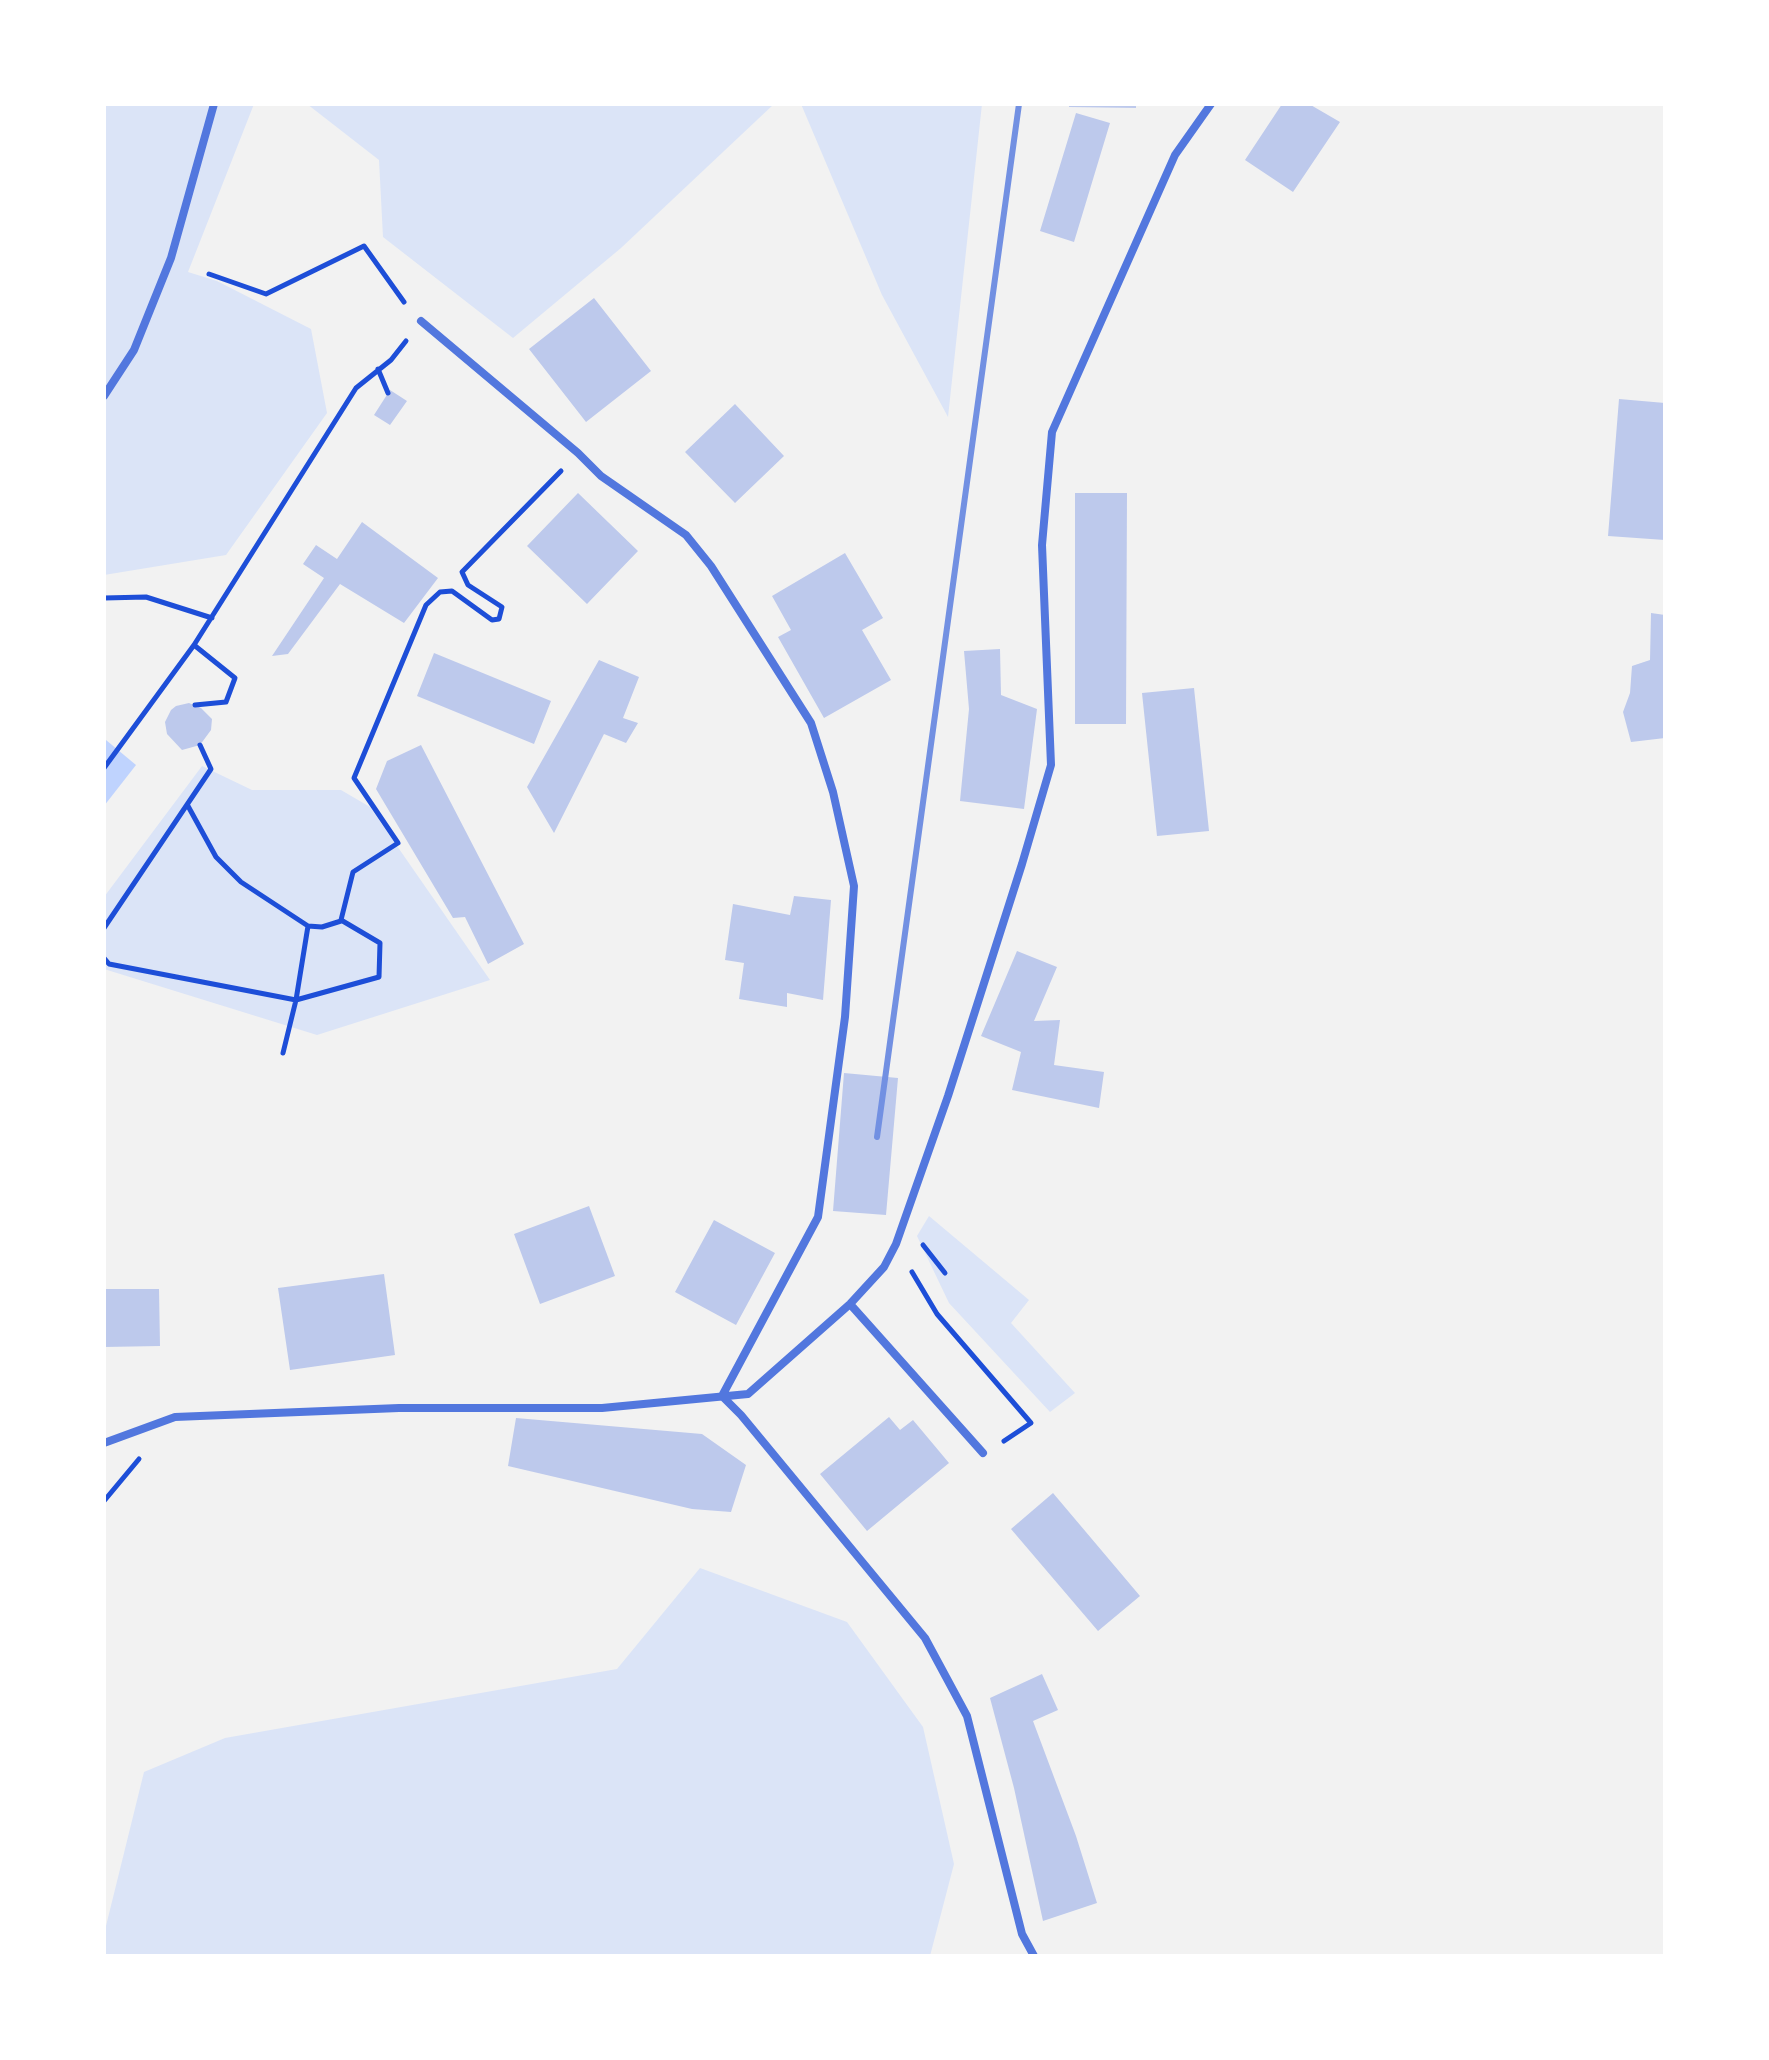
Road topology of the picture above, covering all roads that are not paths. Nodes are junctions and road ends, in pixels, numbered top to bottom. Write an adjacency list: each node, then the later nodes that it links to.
1 (214, 104): 4 (street)
2 (1211, 104): 5 (street)
3 (421, 321): 6 (street)
4 (104, 396)
5 (850, 1304): 6 (street); 8 (street)
6 (722, 1396): 7 (street); 9 (street)
7 (104, 1443)
8 (983, 1453)
9 (1034, 1956)

